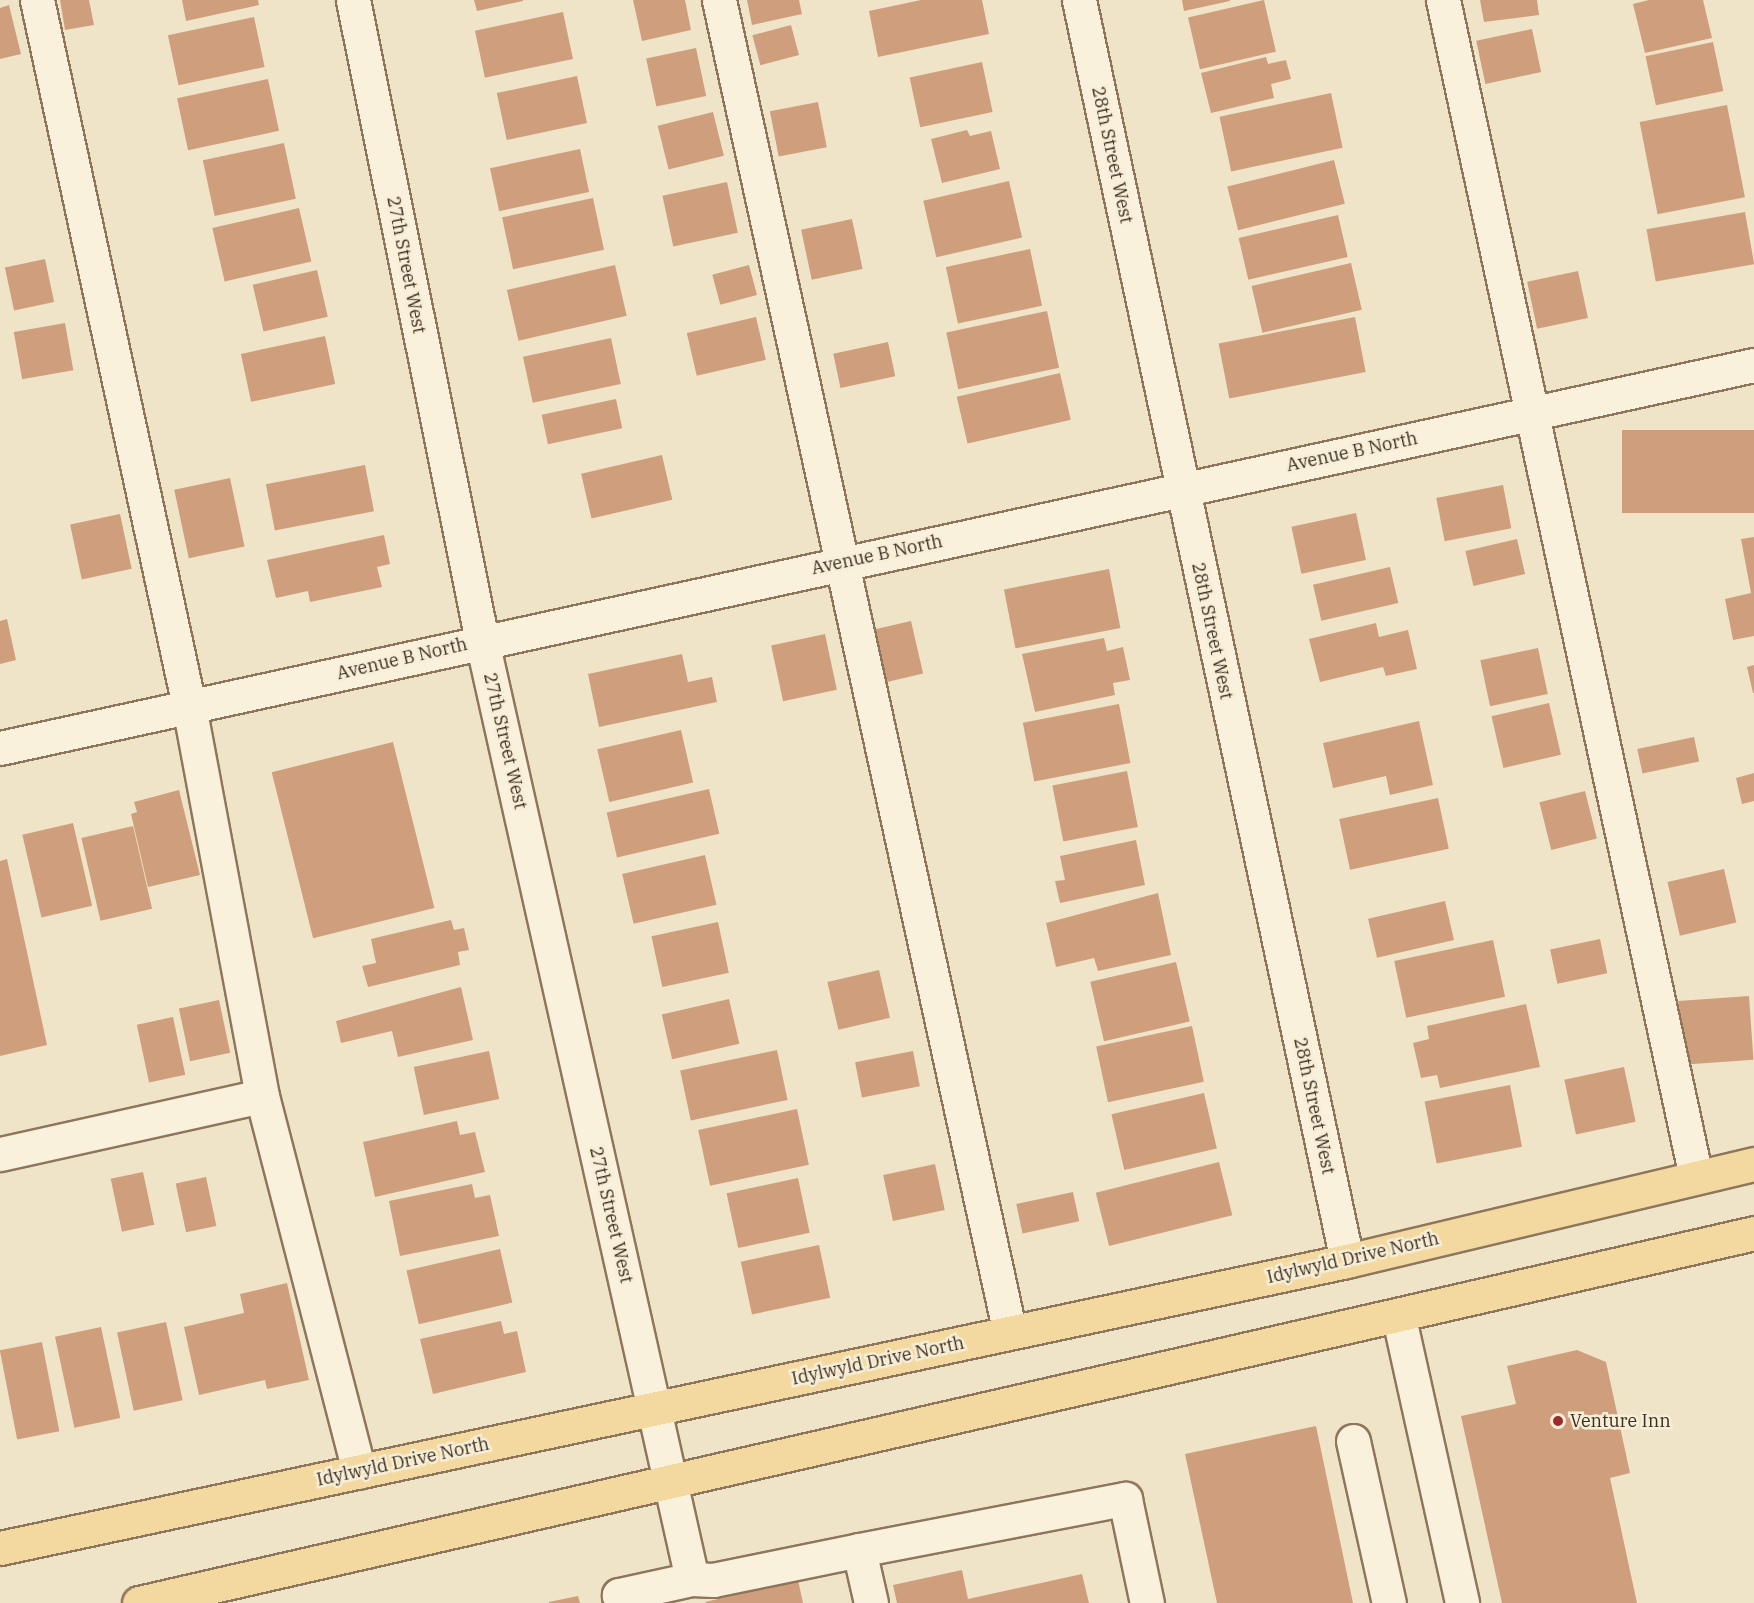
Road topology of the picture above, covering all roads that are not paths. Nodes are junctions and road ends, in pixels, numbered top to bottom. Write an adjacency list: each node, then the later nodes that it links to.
1 (37, 0): 11 (street)
2 (352, 0): 10 (street, 27th Street West)
3 (719, 0): 9 (street)
4 (1079, 0): 8 (street, 28th Street West)
5 (1443, 0): 7 (street)
6 (1754, 365): 7 (street, Avenue B North)
7 (1531, 412): 8 (street, Avenue B North); 16 (street)
8 (1182, 489): 9 (street, Avenue B North); 18 (street, 28th Street West)
9 (845, 562): 10 (street, Avenue B North); 20 (street)
10 (482, 641): 11 (street, Avenue B North); 21 (street, 27th Street West)
11 (189, 706): 12 (street, Avenue B North); 13 (street)
12 (0, 748)
13 (262, 1096): 14 (street); 23 (street)
14 (0, 1154)
15 (1754, 1164): 16 (main road, Idylwyld Drive North)
16 (1696, 1177): 18 (main road, Idylwyld Drive North)
17 (1754, 1233): 19 (main road)
18 (1347, 1261): 20 (main road, Idylwyld Drive North)
19 (1399, 1318): 24 (main road); 33 (street)
20 (1010, 1333): 21 (main road, Idylwyld Drive North)
21 (655, 1409): 23 (main road, Idylwyld Drive North); 24 (street, 27th Street West)
22 (1353, 1441): 32 (street)
23 (359, 1472): 25 (main road, Idylwyld Drive North)
24 (670, 1479): 27 (street, 27th Street West); 28 (main road)
25 (0, 1548)
26 (859, 1550): 27 (street); 30 (street); 31 (street)
27 (692, 1579): 29 (street)
28 (153, 1601)
29 (621, 1603)
30 (871, 1603)
31 (1147, 1603)
32 (1389, 1603)
33 (1461, 1603)

